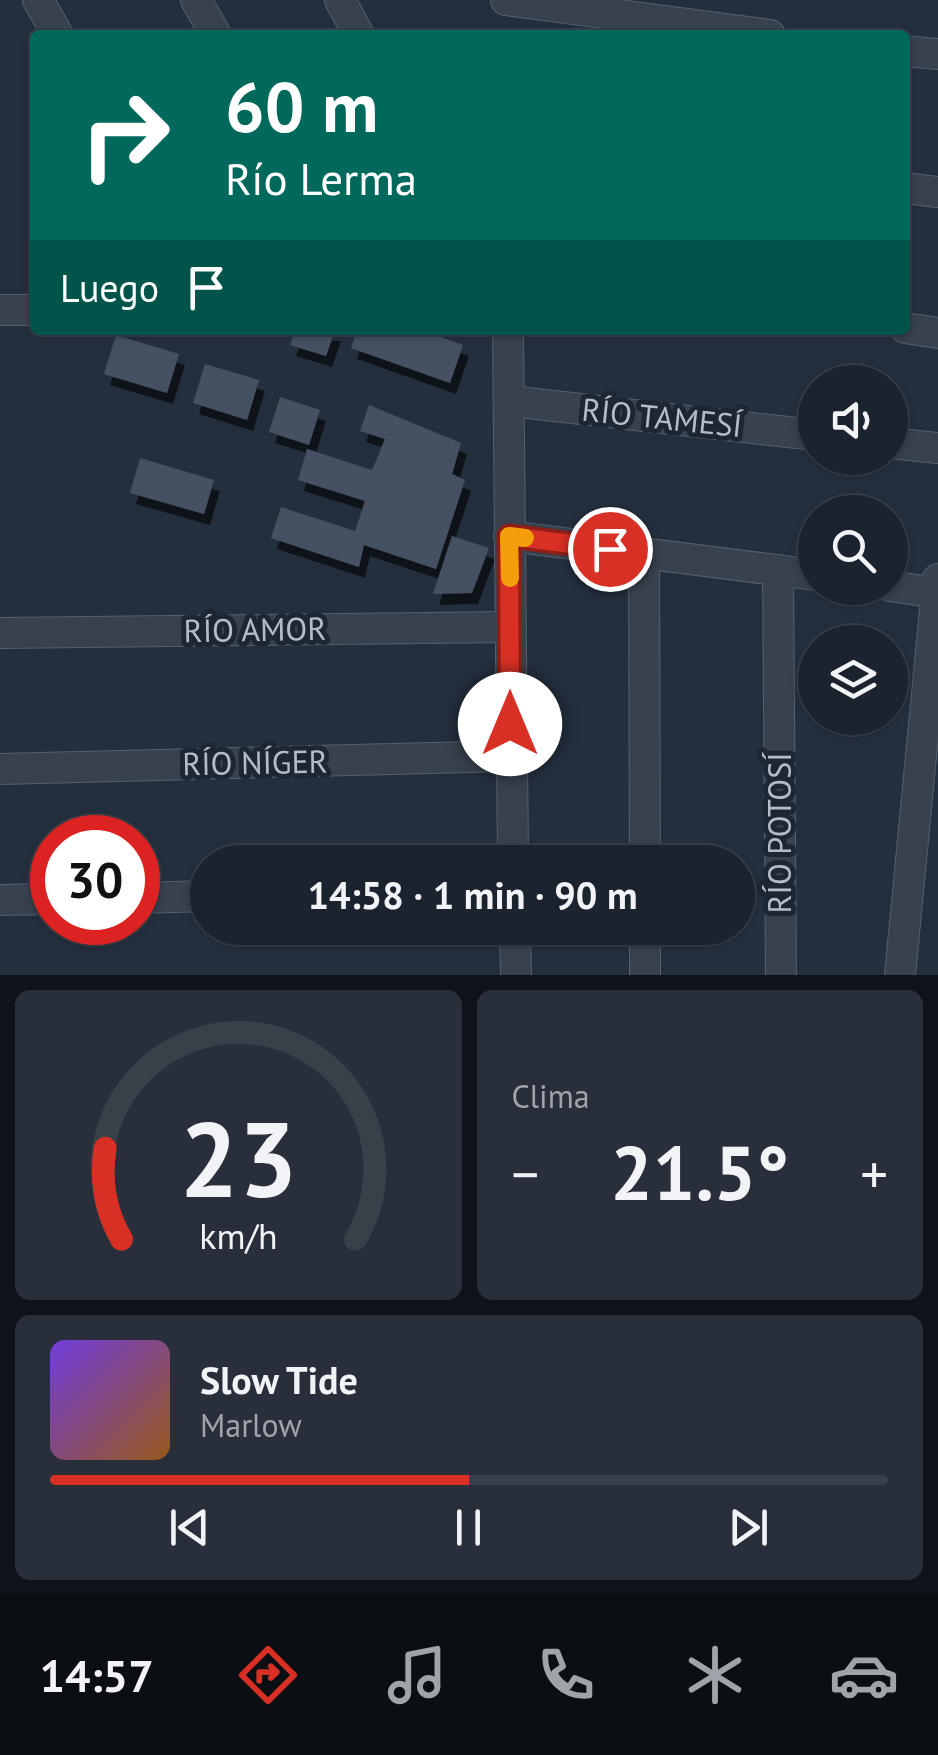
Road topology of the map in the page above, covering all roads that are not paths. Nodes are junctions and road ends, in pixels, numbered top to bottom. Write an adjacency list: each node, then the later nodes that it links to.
1 (38, 0): 5 (street)
2 (196, 0): 6 (street)
3 (340, 0): 7 (street)
4 (506, 0): 8 (street)
5 (55, 30)
6 (213, 30)
7 (356, 30)
8 (732, 30)
9 (910, 51): 10 (street)
10 (938, 54)
11 (910, 189): 12 (street)
12 (938, 192)
13 (0, 310): 14 (street)
14 (30, 310)
15 (910, 329): 16 (street)
16 (938, 333)
17 (508, 335): 18 (street)
18 (510, 402): 19 (street, RÍO TAMESÍ); 22 (street)
19 (798, 433)
20 (908, 445): 21 (street)
21 (938, 448)
22 (509, 536): 23 (street); 29 (street)
23 (644, 553): 24 (street); 34 (street)
24 (778, 570): 25 (street); 43 (street, RÍO POTOSÍ)
25 (798, 573)
26 (938, 579): 28 (street)
27 (908, 588): 28 (street)
28 (937, 592): 44 (street)
29 (511, 627): 30 (street, RÍO AMOR); 31 (street)
30 (0, 632)
31 (510, 756): 32 (street, RÍO NÍGER); 33 (street)
32 (0, 769)
33 (513, 845)
34 (645, 845)
35 (160, 897): 36 (street)
36 (190, 897)
37 (30, 899): 38 (street)
38 (0, 900)
39 (515, 945): 41 (street)
40 (645, 945): 42 (street)
41 (516, 975)
42 (645, 975)
43 (781, 975)
44 (900, 975)

